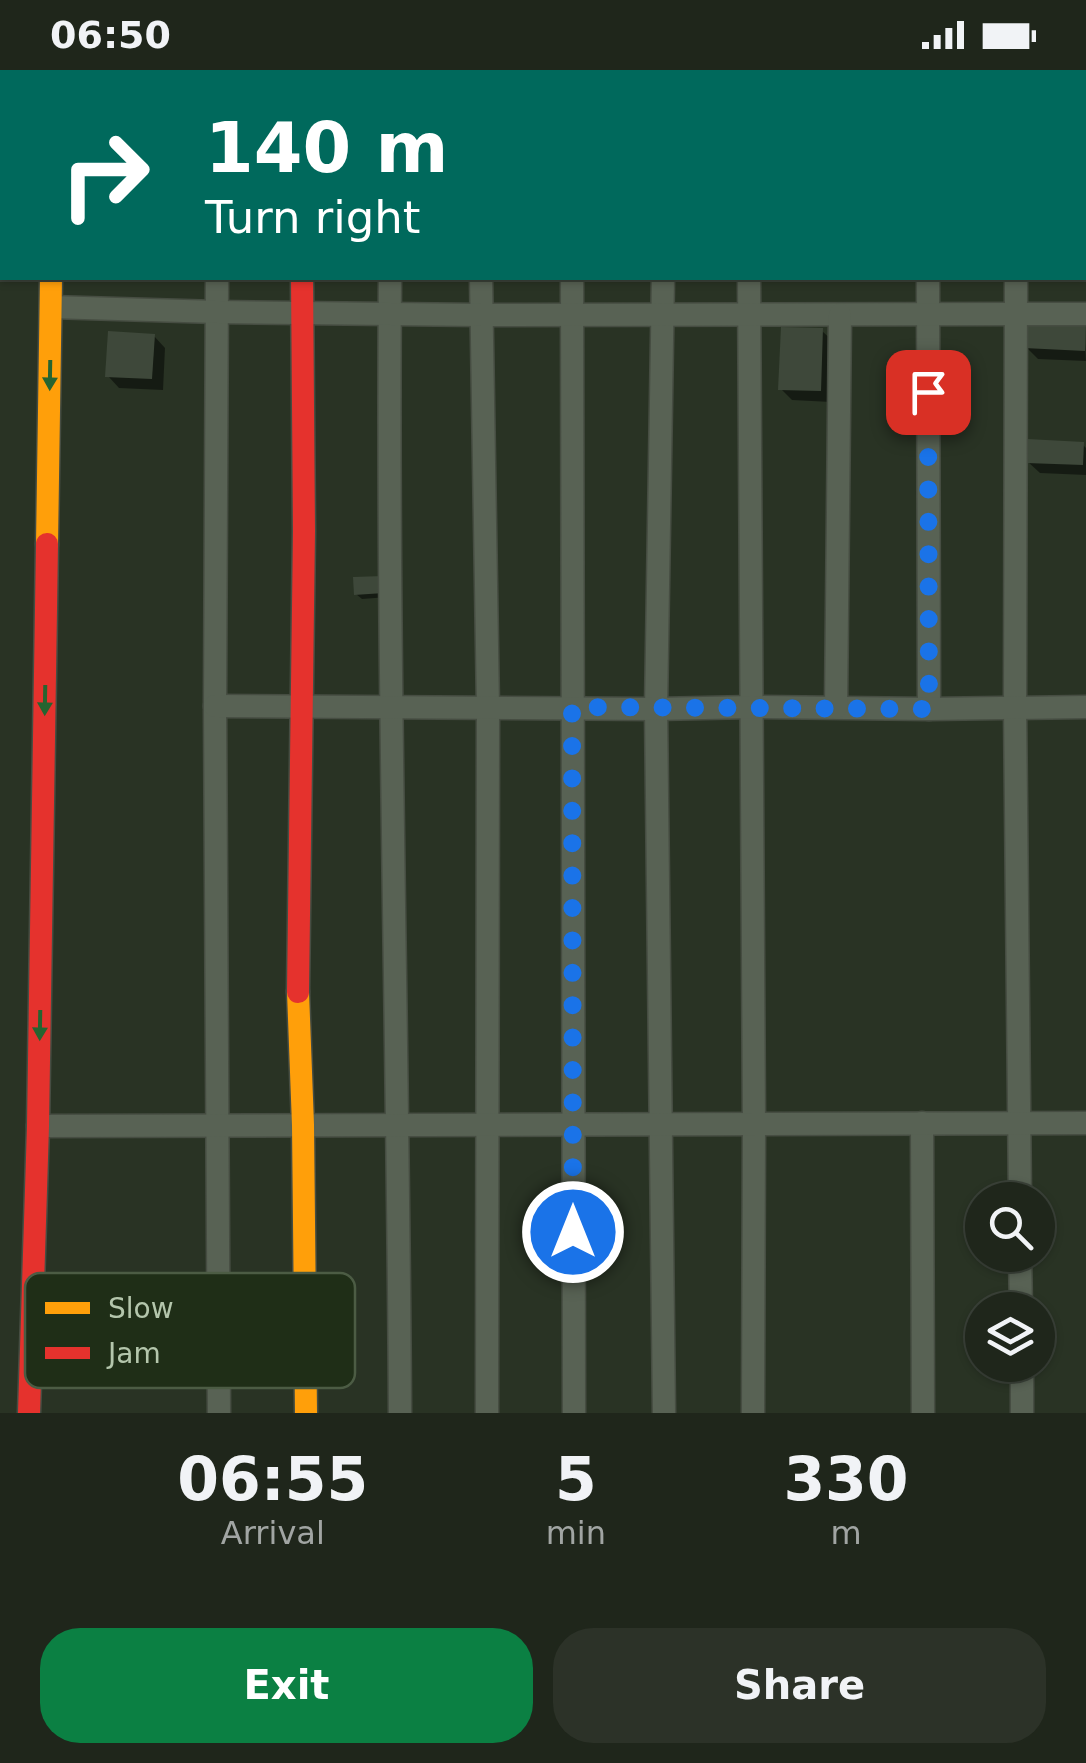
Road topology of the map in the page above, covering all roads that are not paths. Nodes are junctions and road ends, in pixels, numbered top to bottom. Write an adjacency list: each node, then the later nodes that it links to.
1 (51, 280): 11 (street)
2 (217, 280): 12 (street)
3 (302, 280): 15 (street)
4 (390, 280): 16 (street)
5 (481, 280): 19 (street)
6 (572, 280): 20 (street)
7 (663, 280): 17 (street)
8 (749, 280): 22 (street)
9 (928, 280): 13 (street)
10 (1016, 280): 14 (street)
11 (51, 307): 12 (street); 44 (street, one-way to 44)
12 (217, 312): 15 (street); 23 (street)
13 (928, 313): 14 (street); 21 (street); 33 (street)
14 (1015, 313): 18 (street); 30 (street)
15 (301, 314): 16 (street); 28 (street)
16 (389, 314): 19 (street); 24 (street)
17 (663, 314): 20 (street); 22 (street); 32 (street)
18 (1086, 314)
19 (480, 315): 20 (street); 29 (street)
20 (572, 315): 25 (street)
21 (840, 315): 22 (street); 27 (street)
22 (749, 316): 26 (street)
23 (215, 706): 28 (street); 43 (street)
24 (391, 707): 28 (street); 29 (street); 39 (street)
25 (572, 707): 29 (street); 32 (street); 41 (street)
26 (752, 707): 27 (street); 32 (street); 42 (street)
27 (836, 707): 33 (street)
28 (303, 708): 38 (street)
29 (488, 708): 40 (street)
30 (1015, 708): 31 (street); 33 (street); 37 (street)
31 (1086, 708)
32 (656, 709): 35 (street)
33 (929, 709)
34 (1086, 1122): 37 (street)
35 (661, 1123): 41 (street); 42 (street); 59 (street)
36 (922, 1123): 37 (street); 42 (street); 61 (street)
37 (1019, 1123): 45 (street)
38 (303, 1124): 39 (street); 43 (street); 48 (street)
39 (398, 1124): 40 (street); 56 (street)
40 (488, 1124): 41 (street); 57 (street)
41 (572, 1124): 58 (street)
42 (754, 1124): 60 (street)
43 (218, 1125): 44 (street); 47 (street)
44 (38, 1126): 46 (street)
45 (1020, 1182)
46 (33, 1273)
47 (219, 1273)
48 (305, 1273)
49 (1022, 1382): 62 (street)
50 (30, 1388): 53 (street)
51 (219, 1388): 54 (street)
52 (306, 1388): 55 (street)
53 (29, 1413)
54 (219, 1413)
55 (306, 1413)
56 (400, 1413)
57 (487, 1413)
58 (574, 1413)
59 (664, 1413)
60 (753, 1413)
61 (923, 1413)
62 (1022, 1413)

